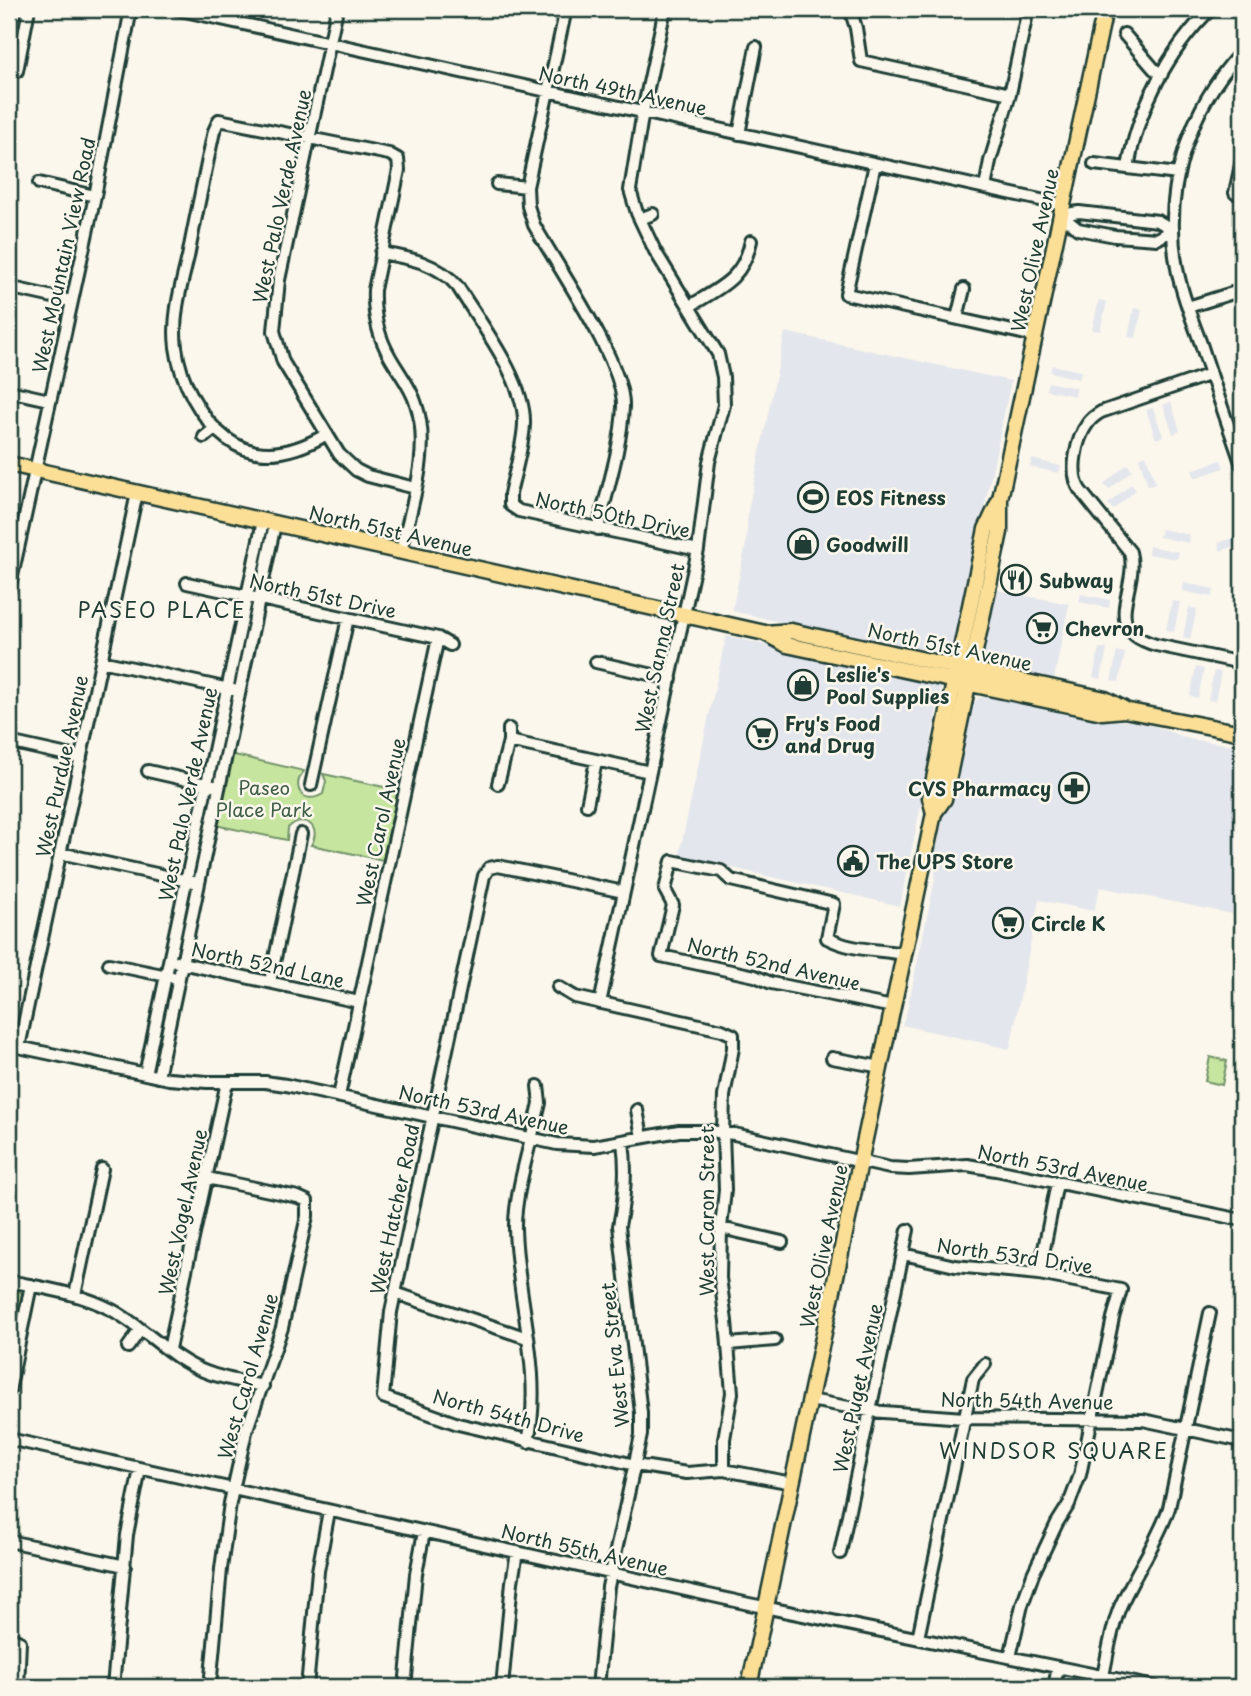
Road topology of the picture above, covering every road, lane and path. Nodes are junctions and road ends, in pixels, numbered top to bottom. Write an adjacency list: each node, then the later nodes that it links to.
1 (29, 9): 19 (street)
2 (131, 9): 36 (street, West Mountain View Road)
3 (176, 9): 14 (street, North 49th Avenue)
4 (240, 9): 14 (street)
5 (337, 9): 16 (street, West Palo Verde Avenue)
6 (566, 9): 21 (street)
7 (666, 9): 23 (street)
8 (850, 9): 22 (street)
9 (1028, 9): 22 (street)
10 (1105, 9): 37 (main road, West Olive Avenue)
11 (1192, 9): 13 (street)
12 (1212, 9): 13 (street)
13 (1200, 20): 20 (street)
14 (237, 23): 16 (street, North 49th Avenue)
15 (1124, 34): 20 (street)
16 (330, 43): 21 (street, North 49th Avenue); 25 (street, West Palo Verde Avenue)
17 (756, 47): 24 (street)
18 (1242, 51): 30 (street)
19 (13, 71)
20 (1162, 74): 29 (street)
21 (549, 91): 23 (street, North 49th Avenue); 33 (street)
22 (1010, 94): 34 (street)
23 (643, 111): 24 (street, North 49th Avenue); 39 (street)
24 (739, 134): 27 (street, North 49th Avenue)
25 (310, 139): 42 (street); 54 (street); 55 (street, West Palo Verde Avenue)
26 (1242, 160): 35 (street)
27 (875, 163): 34 (street, North 49th Avenue); 49 (street)
28 (1094, 164): 29 (street)
29 (1128, 168): 30 (street)
30 (1178, 174): 40 (street)
31 (39, 183): 36 (street)
32 (497, 184): 33 (street)
33 (527, 187): 63 (street)
34 (985, 188): 37 (street, North 49th Avenue)
35 (1235, 193)
36 (95, 195): 46 (street, West Mountain View Road)
37 (1062, 210): 40 (street, North 49th Avenue); 40 (street, North 49th Avenue); 50 (main road, West Olive Avenue)
38 (653, 214): 39 (street)
39 (640, 219): 47 (street)
40 (1173, 230): 48 (street)
41 (751, 241): 47 (street)
42 (381, 253): 60 (street); 63 (street, North 50th Drive)
43 (17, 289): 46 (street)
44 (964, 289): 49 (street)
45 (1242, 290): 48 (street)
46 (71, 301): 53 (street, West Mountain View Road)
47 (690, 306): 64 (street, West Sanna Street)
48 (1188, 307): 51 (street)
49 (957, 318): 50 (street)
50 (1035, 336): 77 (main road, West Olive Avenue)
51 (1211, 374): 58 (street); 76 (street)
52 (9, 391): 53 (street)
53 (50, 400): 59 (street, West Mountain View Road)
54 (215, 428): 55 (street); 56 (street)
55 (327, 434): 60 (street)
56 (204, 437)
57 (9, 464): 59 (main road, North 51st Avenue)
58 (1242, 465)
59 (35, 470): 61 (main road, North 51st Avenue); 67 (street, West Mountain View Road)
60 (415, 488): 65 (street)
61 (137, 493): 62 (main road, North 51st Avenue); 74 (street, West Purdue Avenue)
62 (269, 523): 65 (main road, North 51st Avenue); 68 (street, West Palo Verde Avenue); 69 (street, West Palo Verde Avenue)
63 (598, 529): 64 (street, North 50th Drive)
64 (698, 550): 70 (street, West Sanna Street)
65 (401, 552): 70 (main road, North 51st Avenue)
66 (187, 583): 68 (street, North 51st Drive)
67 (9, 590)
68 (247, 596): 69 (street, North 51st Drive); 79 (street, West Palo Verde Avenue)
69 (259, 599): 71 (street, North 51st Drive); 80 (street, West Palo Verde Avenue)
70 (684, 615): 77 (main road, North 51st Avenue); 78 (street, West Sanna Street)
71 (348, 618): 72 (street, North 51st Drive); 89 (street)
72 (438, 638): 73 (street, North 51st Drive); 105 (street, West Carol Avenue)
73 (450, 645)
74 (101, 661): 79 (street); 83 (street, West Purdue Avenue)
75 (596, 662): 78 (street)
76 (1242, 663)
77 (963, 676): 81 (main road, North 51st Avenue); 97 (main road, West Olive Avenue)
78 (671, 679): 86 (street, West Sanna Street)
79 (228, 688): 80 (street); 88 (street, West Palo Verde Avenue)
80 (240, 691): 90 (street, West Palo Verde Avenue)
81 (1242, 733)
82 (9, 743): 83 (street)
83 (81, 758): 93 (street, West Purdue Avenue)
84 (596, 761): 86 (street); 87 (street); 91 (street)
85 (148, 771): 88 (street)
86 (650, 772): 96 (street, West Sanna Street)
87 (498, 784)
88 (207, 785): 90 (street); 94 (street, West Palo Verde Avenue)
89 (311, 785)
90 (219, 788): 95 (street, West Palo Verde Avenue)
91 (587, 805)
92 (301, 834): 103 (street)
93 (60, 853): 94 (street); 108 (street, West Purdue Avenue)
94 (187, 881): 95 (street); 98 (street, West Palo Verde Avenue)
95 (199, 883): 99 (street, West Palo Verde Avenue)
96 (624, 892): 106 (street, West Sanna Street); 117 (street, West Hatcher Road)
97 (904, 954): 107 (main road, West Olive Avenue); 107 (street, North 52nd Avenue)
98 (169, 960): 99 (street, North 52nd Lane); 101 (street, West Palo Verde Avenue)
99 (182, 963): 102 (street, West Palo Verde Avenue); 103 (street, North 52nd Lane)
100 (109, 964): 101 (street, North 52nd Lane)
101 (166, 976): 102 (street, North 52nd Lane); 111 (street, West Palo Verde Avenue)
102 (178, 979): 112 (street, West Palo Verde Avenue)
103 (270, 982): 105 (street, North 52nd Lane)
104 (558, 987): 106 (street)
105 (359, 1002): 115 (street, West Carol Avenue)
106 (600, 1003): 118 (street, West Caron Street)
107 (893, 1007): 110 (main road, West Olive Avenue)
108 (14, 1046): 111 (street, North 53rd Avenue)
109 (832, 1058): 110 (street)
110 (880, 1067): 122 (main road, West Olive Avenue)
111 (145, 1074): 112 (street, North 53rd Avenue)
112 (158, 1077): 113 (street, North 53rd Avenue)
113 (227, 1082): 115 (street, North 53rd Avenue); 124 (street, West Vogel Avenue)
114 (537, 1086): 120 (street)
115 (339, 1096): 117 (street, North 53rd Avenue)
116 (637, 1110): 119 (street)
117 (432, 1116): 120 (street, North 53rd Avenue); 134 (street, West Hatcher Road)
118 (723, 1132): 119 (street, North 53rd Avenue); 122 (street, North 53rd Avenue); 127 (street, West Caron Street)
119 (642, 1137): 121 (street, North 53rd Avenue)
120 (532, 1139): 121 (street, North 53rd Avenue); 138 (street)
121 (623, 1142): 155 (street, West Eva Street)
122 (861, 1161): 125 (street, North 53rd Avenue); 147 (main road, West Olive Avenue)
123 (102, 1169): 135 (street)
124 (207, 1178): 142 (street, West Vogel Avenue); 144 (street, West Carol Avenue)
125 (1057, 1183): 126 (street, North 53rd Avenue); 131 (street)
126 (1242, 1220)
127 (721, 1228): 129 (street); 140 (street, West Caron Street)
128 (908, 1230): 130 (street, West Puget Avenue)
129 (782, 1242)
130 (903, 1254): 131 (street, North 53rd Drive); 148 (street, West Puget Avenue)
131 (1039, 1274): 150 (street, North 53rd Drive)
132 (9, 1281): 133 (street)
133 (31, 1286): 135 (street); 145 (street)
134 (395, 1293): 138 (street); 146 (street, West Hatcher Road)
135 (75, 1295): 137 (street)
136 (1210, 1313): 151 (street)
137 (140, 1330): 141 (street); 142 (street)
138 (527, 1338): 154 (street)
139 (775, 1339): 140 (street)
140 (729, 1344): 157 (street, West Caron Street)
141 (128, 1347)
142 (169, 1349): 144 (street)
143 (985, 1364): 149 (street)
144 (263, 1386): 159 (street, West Carol Avenue)
145 (9, 1391)
146 (383, 1397): 154 (street, North 54th Drive)
147 (810, 1400): 148 (street, North 54th Avenue); 158 (main road, West Olive Avenue)
148 (870, 1411): 149 (street, North 54th Avenue); 166 (street, West Puget Avenue)
149 (964, 1418): 150 (street, North 54th Avenue); 172 (street)
150 (1092, 1419): 151 (street, North 54th Avenue); 162 (street)
151 (1186, 1429): 153 (street, North 54th Avenue); 168 (street)
152 (9, 1440): 156 (street, North 55th Avenue)
153 (1242, 1441)
154 (528, 1442): 155 (street, North 54th Drive)
155 (635, 1465): 157 (street, North 54th Drive); 169 (street, West Eva Street)
156 (140, 1469): 159 (street, North 55th Avenue); 167 (street)
157 (724, 1470): 158 (street, North 54th Drive)
158 (792, 1483): 171 (main road, West Olive Avenue)
159 (233, 1489): 160 (street, North 55th Avenue); 180 (street, West Carol Avenue)
160 (329, 1511): 163 (street, North 55th Avenue); 181 (street)
161 (1045, 1516): 162 (street)
162 (1057, 1523): 174 (street)
163 (424, 1532): 165 (street, North 55th Avenue); 182 (street)
164 (9, 1541): 167 (street)
165 (517, 1552): 169 (street, North 55th Avenue); 183 (street)
166 (840, 1553)
167 (125, 1566): 179 (street)
168 (1140, 1570): 170 (street); 177 (street)
169 (611, 1573): 171 (street, North 55th Avenue); 184 (street, West Eva Street)
170 (1150, 1576)
171 (766, 1607): 172 (street, North 55th Avenue); 185 (main road, West Olive Avenue)
172 (918, 1638): 174 (street, North 55th Avenue)
173 (14, 1639): 178 (street)
174 (1010, 1657): 175 (street, North 55th Avenue)
175 (1058, 1667): 177 (street, North 55th Avenue); 186 (street)
176 (1242, 1673): 188 (street)
177 (1103, 1676): 187 (street, North 55th Avenue)
178 (18, 1687)
179 (113, 1687)
180 (210, 1687)
181 (307, 1687)
182 (405, 1687)
183 (502, 1687)
184 (598, 1687)
185 (749, 1687)
186 (1054, 1687)
187 (1149, 1687)
188 (1239, 1687)

